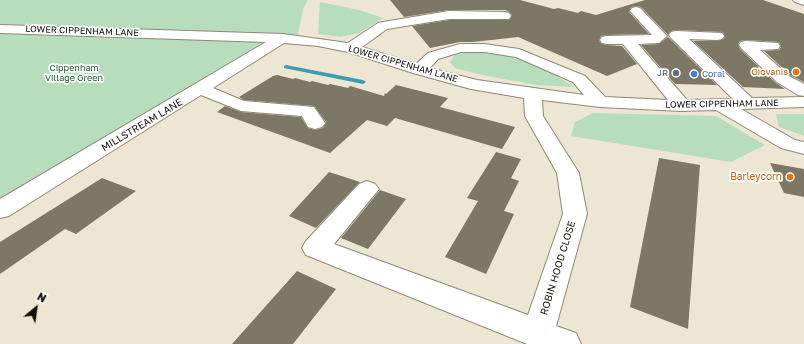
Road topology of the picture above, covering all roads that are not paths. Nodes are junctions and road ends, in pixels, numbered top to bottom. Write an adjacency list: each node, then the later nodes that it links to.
1 (799, 0): 2 (street)
2 (804, 2)
3 (436, 5): 5 (street)
4 (636, 11): 11 (street)
5 (448, 15): 6 (street); 13 (street)
6 (505, 16)
7 (0, 29): 9 (street, LOWER CIPPENHAM LANE)
8 (717, 36): 20 (street)
9 (283, 38): 13 (street, LOWER CIPPENHAM LANE); 15 (street, MILLSTREAM LANE)
10 (607, 40): 11 (street)
11 (627, 40): 22 (street)
12 (773, 46): 16 (street)
13 (351, 48): 14 (street, LOWER CIPPENHAM LANE)
14 (419, 70): 17 (street, LOWER CIPPENHAM LANE); 18 (street)
15 (201, 89): 23 (street); 26 (street, MILLSTREAM LANE)
16 (804, 91)
17 (533, 94): 18 (street, LOWER CIPPENHAM LANE); 27 (street, ROBIN HOOD CLOSE)
18 (600, 102): 22 (street, LOWER CIPPENHAM LANE)
19 (804, 102): 20 (street, LOWER CIPPENHAM LANE)
20 (748, 104): 21 (street, LOWER CIPPENHAM LANE)
21 (720, 105): 22 (street, LOWER CIPPENHAM LANE); 24 (street)
22 (682, 106)
23 (316, 123)
24 (804, 148)
25 (367, 189): 27 (street)
26 (0, 210)
27 (538, 332): 28 (street)
28 (565, 344)

